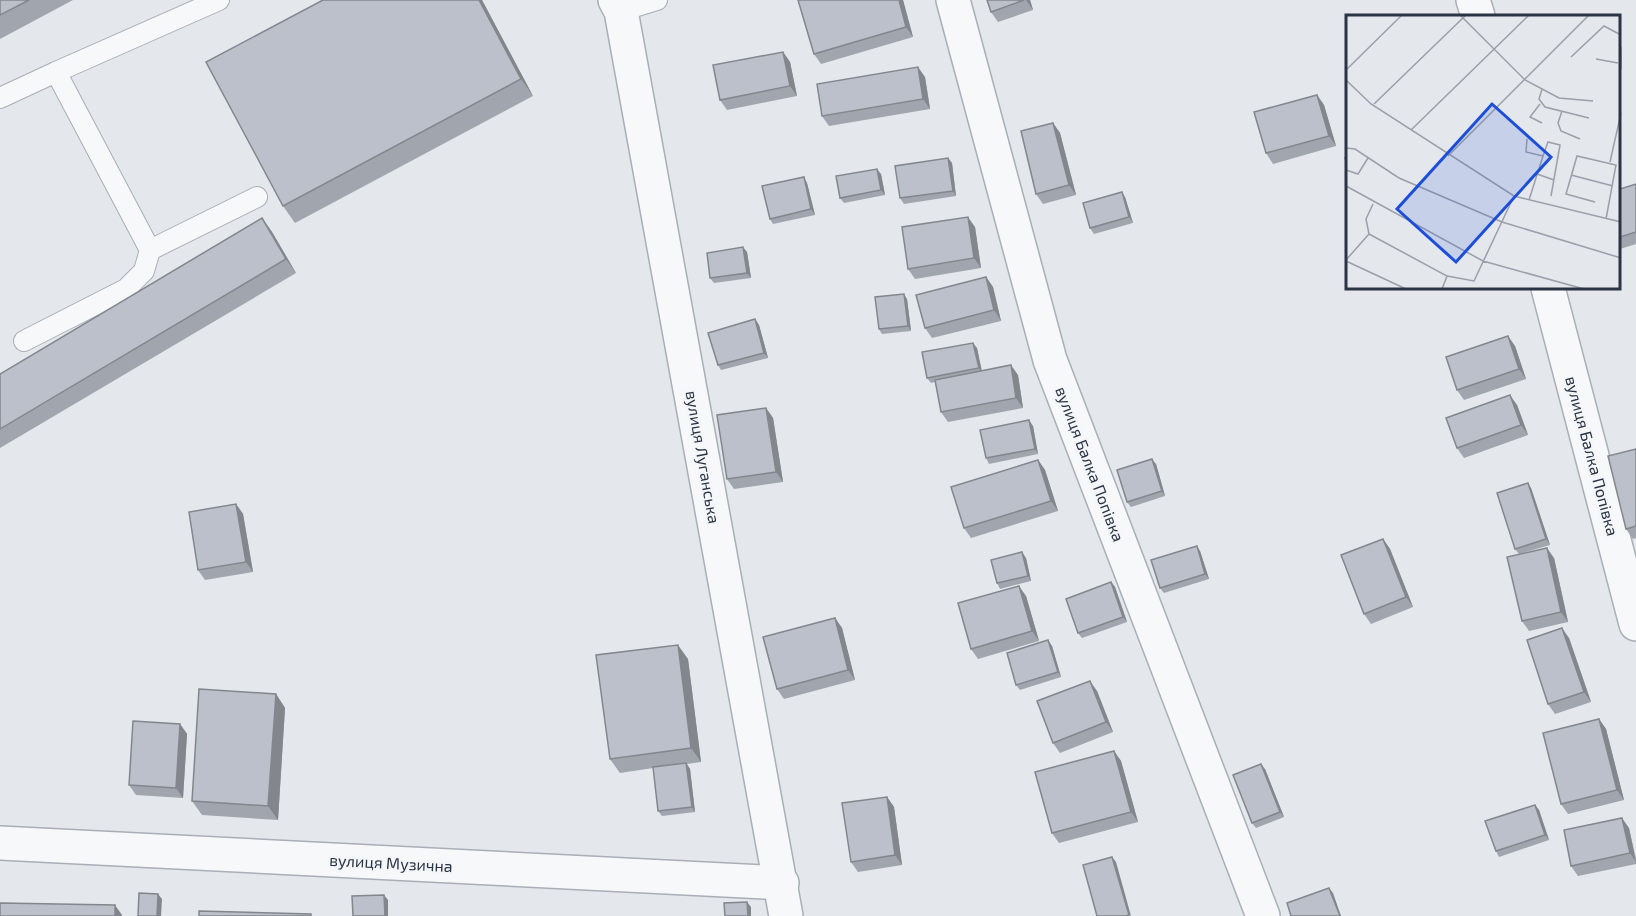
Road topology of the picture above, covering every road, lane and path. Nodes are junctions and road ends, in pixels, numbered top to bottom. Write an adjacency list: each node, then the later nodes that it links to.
1 (219, 0): 7 (lane)
2 (657, 0): 5 (lane)
3 (953, 0): 17 (street, вулиця Балка Попівка)
4 (1473, 0): 6 (street)
5 (618, 5): 15 (street, вулиця Луганська)
6 (1478, 15)
7 (56, 72): 8 (lane); 10 (lane)
8 (0, 98)
9 (257, 197): 10 (lane)
10 (150, 250): 12 (lane)
11 (1549, 290): 13 (street, вулиця Балка Попівка)
12 (24, 341)
13 (1636, 624)
14 (0, 843): 15 (street, вулиця Музична)
15 (782, 883): 16 (street, вулиця Луганська)
16 (786, 916)
17 (1263, 916)

